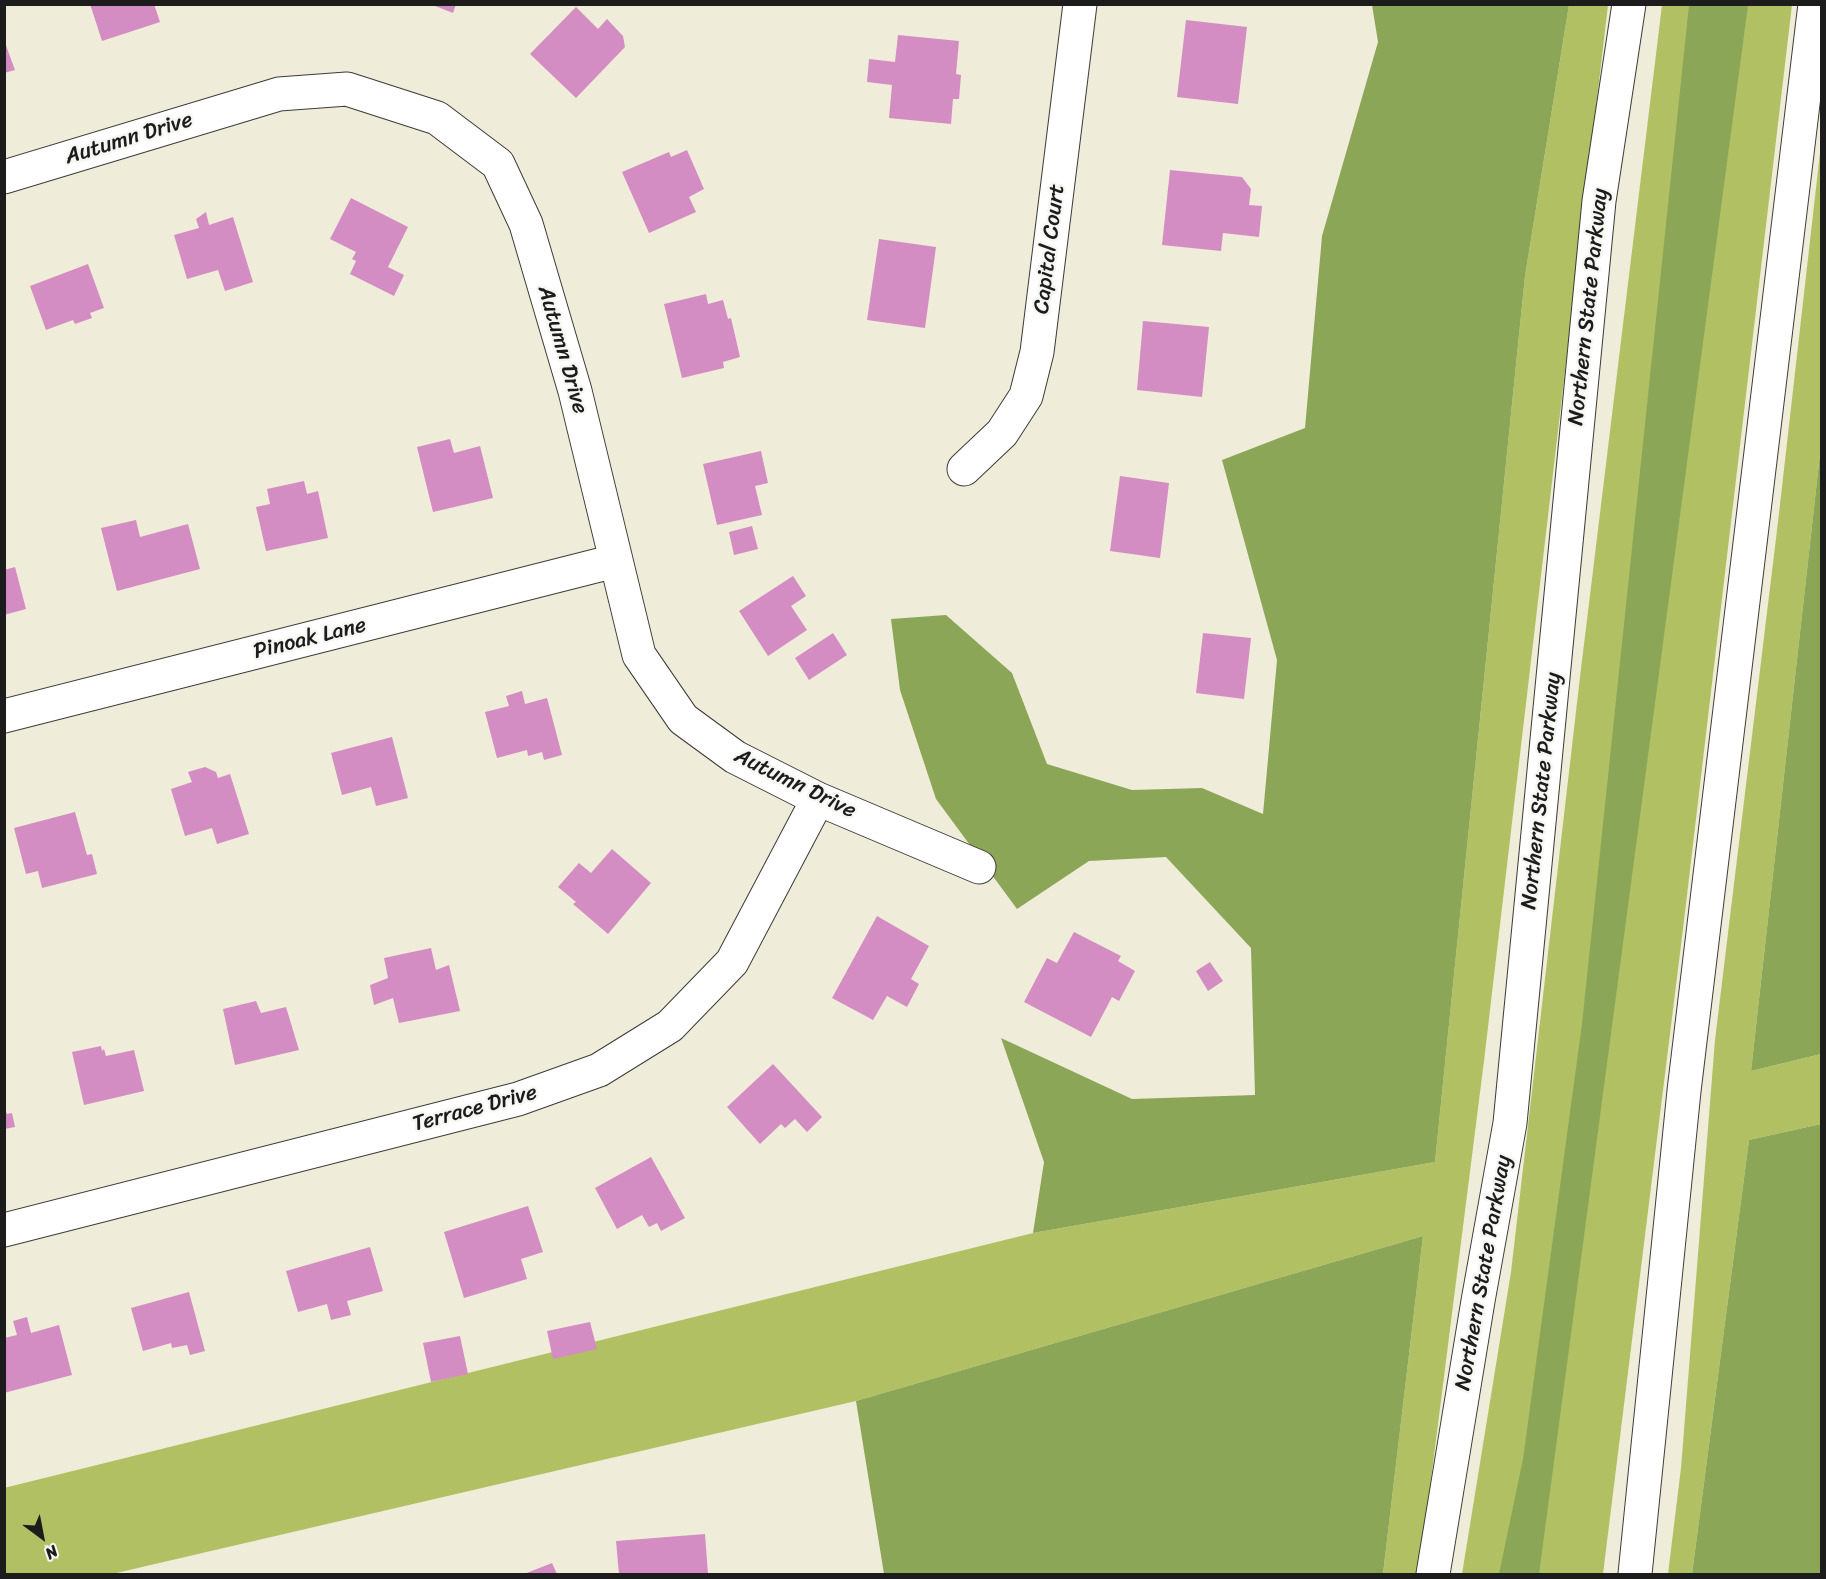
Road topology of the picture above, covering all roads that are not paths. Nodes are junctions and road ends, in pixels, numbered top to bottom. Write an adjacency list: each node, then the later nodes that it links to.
1 (1080, 4): 5 (main road, Capital Court)
2 (1629, 4): 11 (main road, Northern State Parkway)
3 (1815, 4): 12 (main road)
4 (4, 177): 6 (main road, Autumn Drive)
5 (964, 469)
6 (615, 561): 7 (main road, Pinoak Lane); 8 (main road, Autumn Drive)
7 (4, 716)
8 (818, 799): 9 (main road, Autumn Drive); 10 (main road, Terrace Drive)
9 (979, 867)
10 (4, 1230)
11 (1433, 1575)
12 (1635, 1575)

